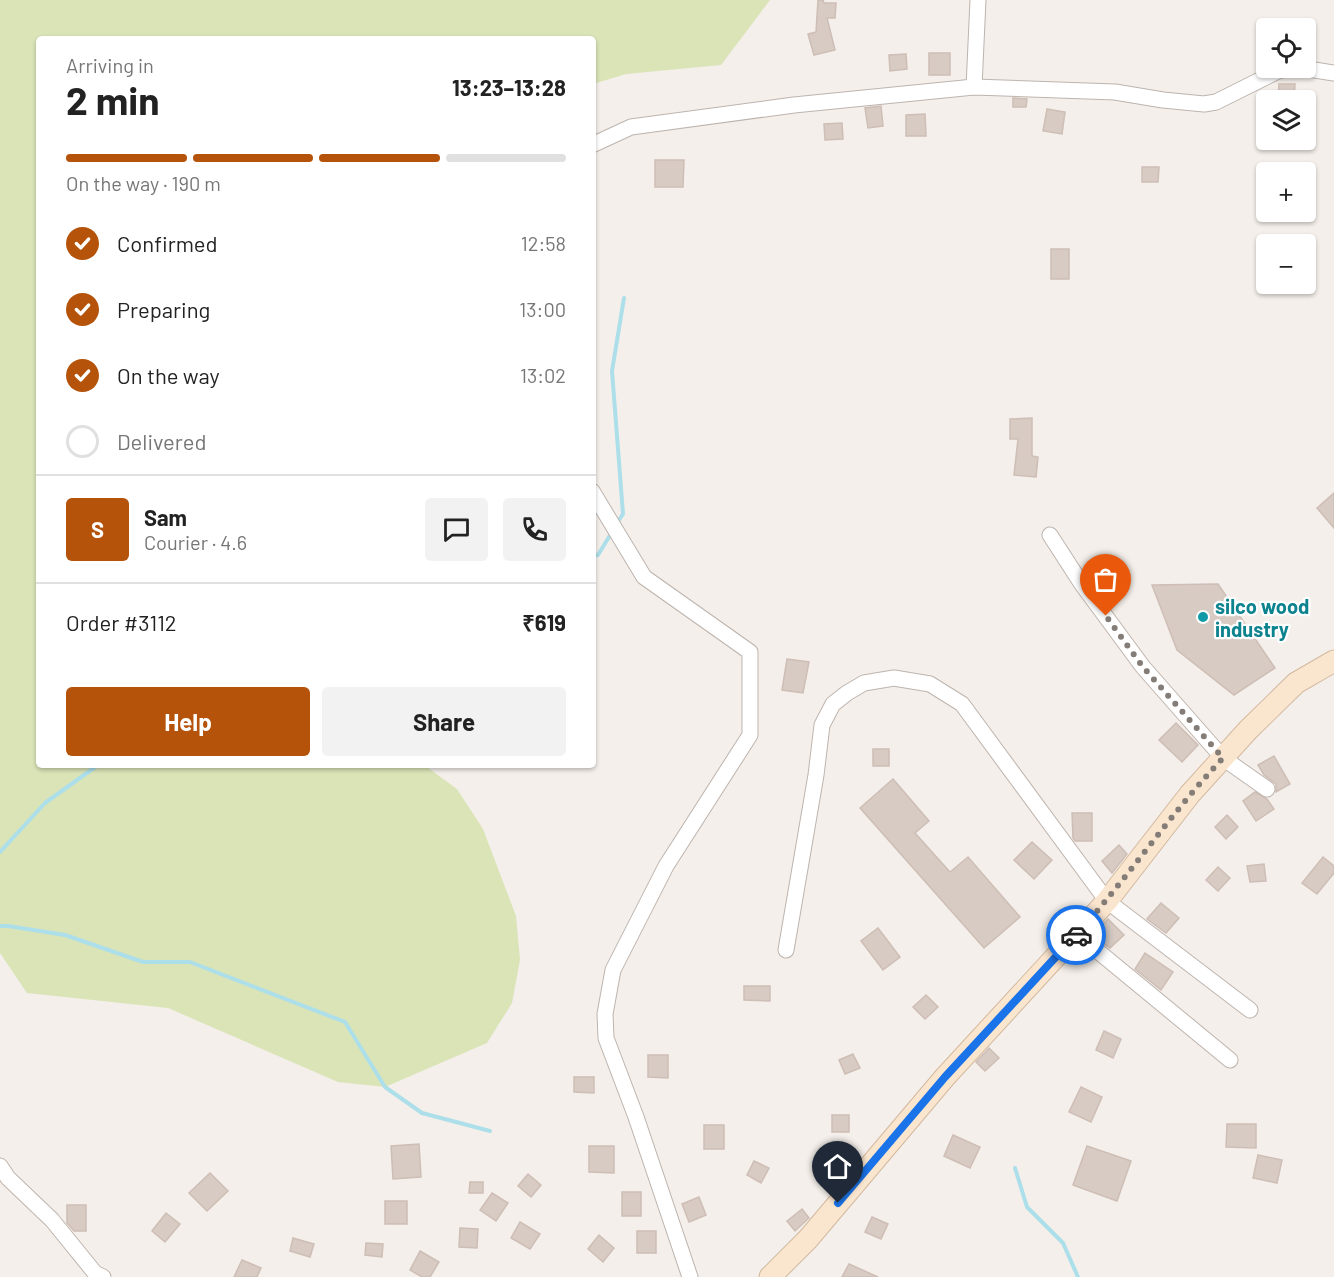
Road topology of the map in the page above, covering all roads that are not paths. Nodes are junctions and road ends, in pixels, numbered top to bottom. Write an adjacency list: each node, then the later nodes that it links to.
1 (978, 0): 5 (street)
2 (1316, 70): 3 (street)
3 (1334, 73)
4 (1264, 78): 5 (street)
5 (974, 87): 6 (street)
6 (596, 143)
7 (596, 498): 19 (street)
8 (1050, 535): 10 (street)
9 (1334, 661): 10 (main road)
10 (1223, 758): 11 (street); 12 (main road)
11 (1267, 789)
12 (1107, 900): 13 (main road); 14 (street); 15 (street)
13 (1077, 934): 16 (street); 20 (main road)
14 (786, 950)
15 (1250, 1010)
16 (1230, 1060)
17 (0, 1166): 18 (street)
18 (103, 1277)
19 (690, 1277)
20 (770, 1277)

